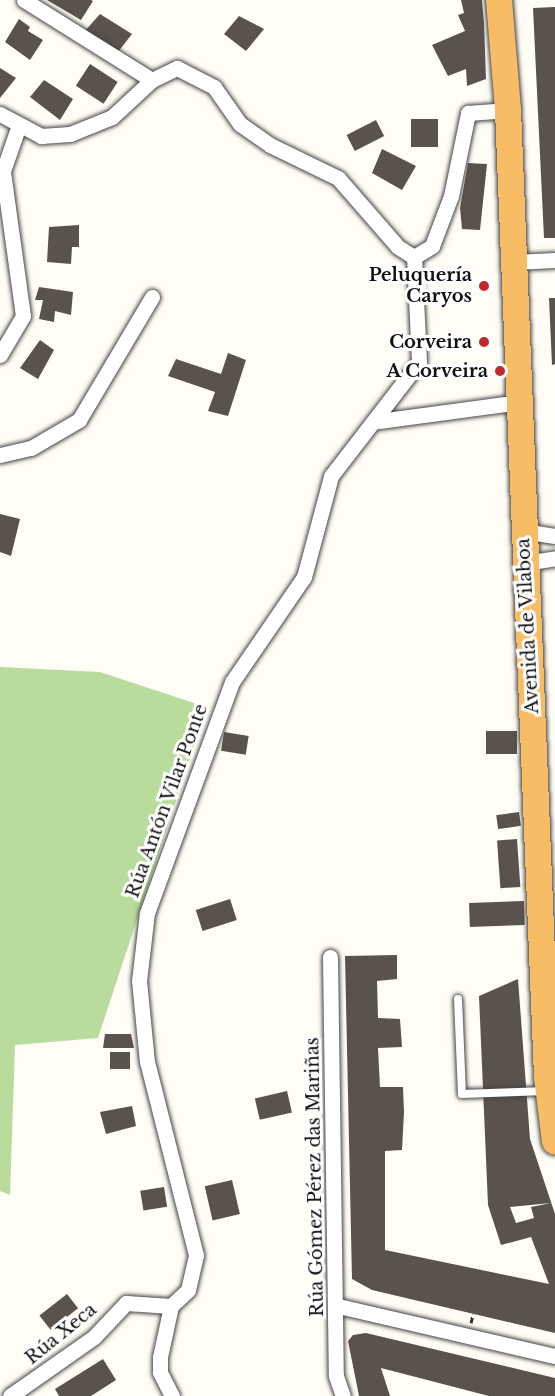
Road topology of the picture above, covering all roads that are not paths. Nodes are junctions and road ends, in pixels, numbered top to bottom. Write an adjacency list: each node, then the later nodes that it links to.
1 (24, 0): 3 (street)
2 (499, 0): 4 (highway, Avenida de Vilaboa)
3 (152, 80): 6 (street); 7 (street)
4 (508, 110): 7 (street); 9 (highway, Avenida de Vilaboa)
5 (0, 114): 6 (street)
6 (20, 125): 11 (street)
7 (414, 257): 13 (street, Rúa Antón Vilar Ponte)
8 (555, 260): 9 (street)
9 (514, 262): 12 (highway, Avenida de Vilaboa)
10 (152, 297): 14 (street)
11 (0, 355)
12 (520, 402): 13 (street); 15 (highway, Avenida de Vilaboa)
13 (379, 421): 23 (street, Rúa Antón Vilar Ponte)
14 (0, 455)
15 (524, 531): 16 (street); 18 (highway, Avenida de Vilaboa)
16 (555, 536)
17 (555, 558): 18 (street)
18 (525, 563): 21 (highway, Avenida de Vilaboa)
19 (330, 957): 24 (street, Rúa Gómez Pérez das Mariñas)
20 (458, 999): 21 (lane)
21 (548, 1090): 22 (highway, Avenida de Vilaboa)
22 (555, 1143)
23 (171, 1306): 26 (street, Rúa Xeca); 27 (street, Rúa Antón Vilar Ponte)
24 (338, 1306): 25 (street); 28 (street, Rúa Gómez Pérez das Mariñas)
25 (555, 1356)
26 (10, 1396)
27 (172, 1396)
28 (343, 1396)

